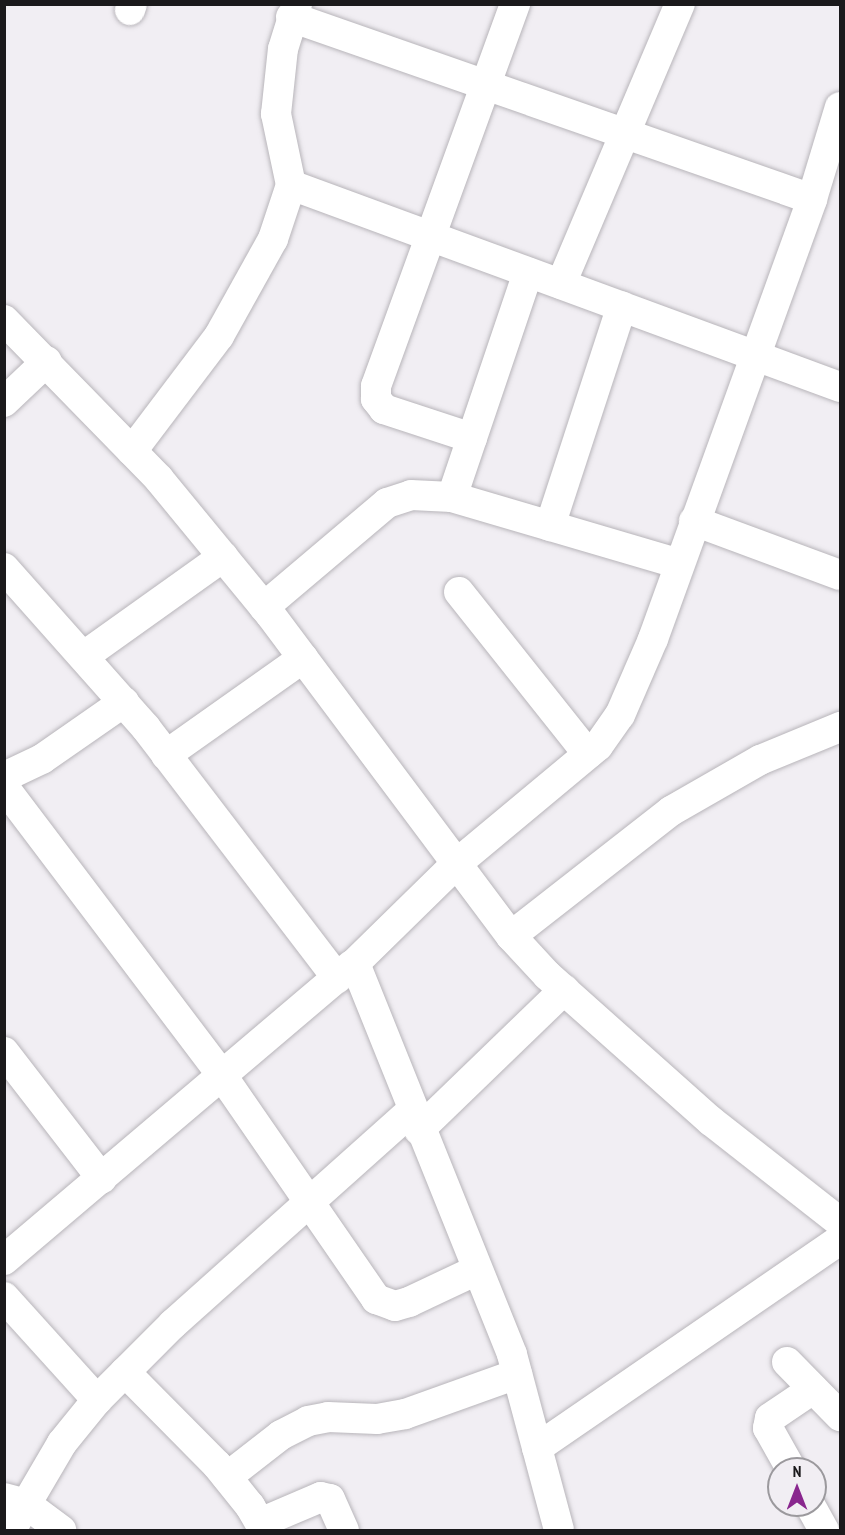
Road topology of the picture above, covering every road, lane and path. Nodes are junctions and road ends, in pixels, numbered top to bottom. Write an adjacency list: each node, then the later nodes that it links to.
1 (514, 4): 4 (street)
2 (680, 4): 6 (street)
3 (294, 11): 4 (street); 7 (street)
4 (484, 86): 6 (street); 9 (street)
5 (840, 107): 8 (street)
6 (627, 136): 8 (street); 11 (street)
7 (291, 185): 9 (street); 19 (street)
8 (812, 199): 14 (street)
9 (431, 237): 10 (street); 18 (street)
10 (528, 272): 11 (street); 18 (street)
11 (561, 284): 12 (street)
12 (622, 306): 14 (street); 22 (street)
13 (4, 320): 15 (street)
14 (756, 355): 16 (street); 21 (street)
15 (47, 361): 17 (street); 19 (street)
16 (840, 387)
17 (4, 402)
18 (472, 438): 20 (street)
19 (132, 451): 23 (street)
20 (452, 497): 22 (street); 28 (street)
21 (694, 521): 24 (street); 26 (street)
22 (550, 526): 24 (street)
23 (222, 557): 28 (street); 29 (street)
24 (679, 564): 33 (street)
25 (4, 568): 29 (street)
26 (840, 576)
27 (459, 592): 33 (street)
28 (264, 607): 30 (street)
29 (84, 656): 31 (street)
30 (303, 658): 34 (street); 37 (street)
31 (124, 702): 34 (street); 35 (street)
32 (840, 727): 38 (street)
33 (588, 754): 37 (street)
34 (166, 755): 39 (street)
35 (4, 777)
36 (4, 787): 42 (street)
37 (455, 864): 38 (street); 39 (street)
38 (511, 936): 40 (street)
39 (346, 970): 42 (street); 43 (street)
40 (564, 990): 43 (street); 46 (street)
41 (4, 1052): 44 (street)
42 (222, 1077): 44 (street); 45 (street)
43 (415, 1121): 45 (street); 49 (street)
44 (102, 1179): 48 (street)
45 (309, 1199): 49 (street); 52 (street)
46 (840, 1222)
47 (840, 1240): 57 (street)
48 (4, 1260)
49 (477, 1270): 53 (street)
50 (4, 1297): 55 (street)
51 (787, 1362): 54 (street)
52 (125, 1372): 55 (street); 59 (street)
53 (517, 1374): 57 (street); 59 (street)
54 (813, 1389): 56 (street); 58 (street)
55 (97, 1400): 60 (street)
56 (840, 1416)
57 (537, 1448): 65 (street)
58 (784, 1457)
59 (227, 1477): 61 (street)
60 (15, 1501): 62 (street); 63 (street)
61 (262, 1527): 64 (street)
62 (11, 1530)
63 (61, 1530)
64 (344, 1530)
65 (559, 1530)

